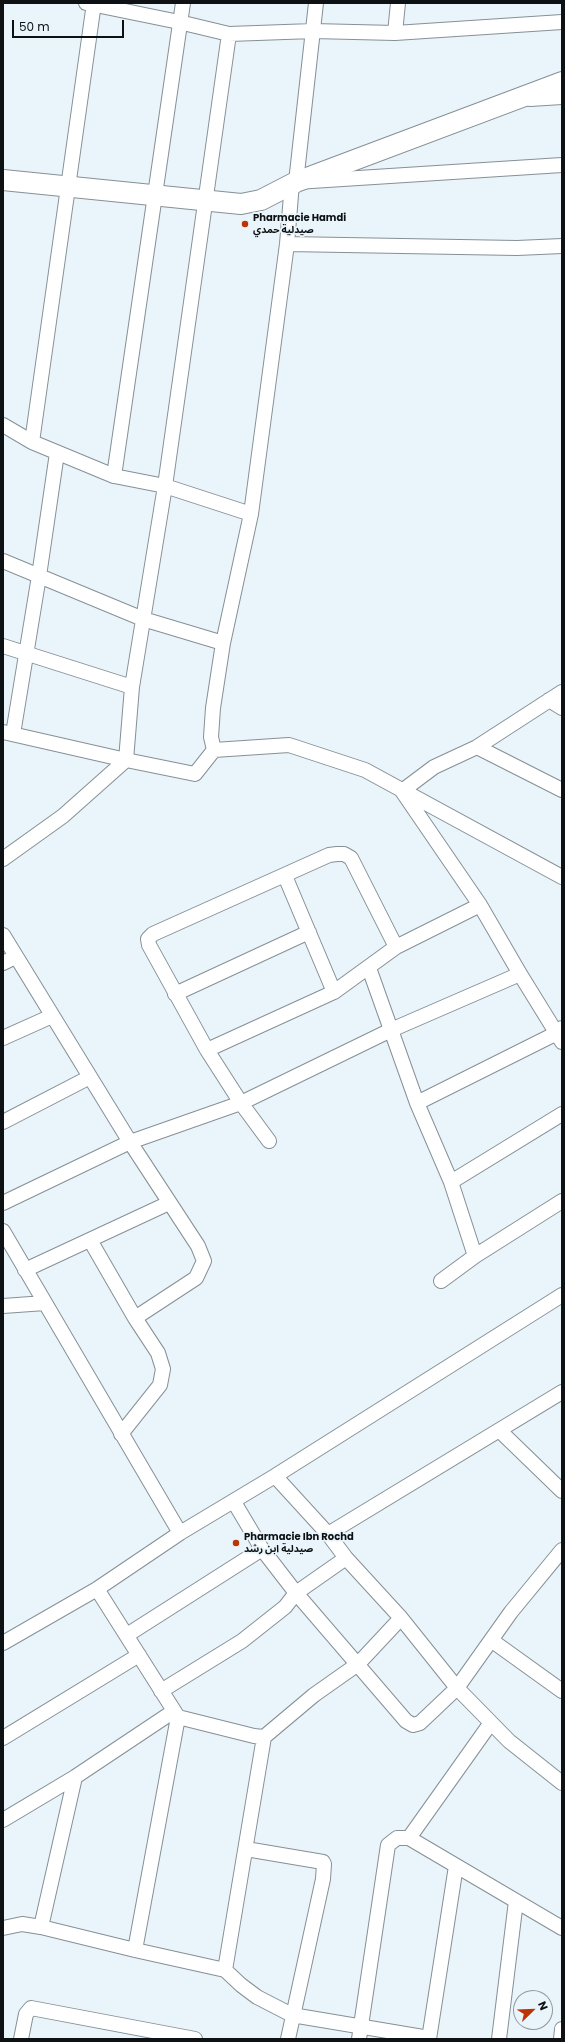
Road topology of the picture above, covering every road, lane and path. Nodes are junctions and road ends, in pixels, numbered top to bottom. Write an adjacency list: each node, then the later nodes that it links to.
1 (182, 3): 5 (street)
2 (316, 3): 7 (street)
3 (398, 3): 8 (street)
4 (91, 4): 5 (street); 16 (street)
5 (179, 22): 9 (street); 17 (street)
6 (562, 22): 8 (street)
7 (313, 31): 8 (street); 9 (street); 15 (street)
8 (395, 33)
9 (229, 34): 18 (street)
10 (562, 82): 12 (street)
11 (562, 97): 12 (street)
12 (518, 100): 15 (street)
13 (562, 165): 15 (street)
14 (3, 180): 16 (street)
15 (294, 183): 18 (street); 19 (street)
16 (67, 185): 17 (street); 22 (street)
17 (154, 196): 18 (street); 24 (street)
18 (206, 201): 25 (street)
19 (288, 244): 20 (street); 26 (street)
20 (562, 246)
21 (3, 425): 22 (street)
22 (32, 442): 23 (street)
23 (57, 453): 24 (street); 28 (street)
24 (114, 476): 25 (street)
25 (165, 486): 26 (street); 29 (street)
26 (251, 514): 30 (street)
27 (3, 561): 28 (street)
28 (39, 576): 29 (street); 32 (street)
29 (143, 619): 30 (street); 33 (street)
30 (223, 642): 39 (street)
31 (3, 646): 32 (street)
32 (27, 652): 33 (street); 37 (street)
33 (132, 687): 40 (street)
34 (562, 692): 35 (street)
35 (548, 700): 36 (street); 38 (street)
36 (562, 708)
37 (8, 733): 40 (street)
38 (477, 747): 41 (street); 42 (street)
39 (214, 750): 40 (street); 42 (street)
40 (126, 760): 43 (street)
41 (562, 790)
42 (402, 791): 45 (street); 46 (street)
43 (3, 859)
44 (285, 876): 47 (street); 49 (street); 54 (street)
45 (562, 877)
46 (480, 905): 49 (street); 52 (street)
47 (309, 932): 53 (street); 54 (street)
48 (3, 936): 50 (street)
49 (396, 947): 51 (street)
50 (9, 960): 55 (street)
51 (369, 968): 53 (street); 56 (street)
52 (520, 974): 56 (street); 57 (street)
53 (334, 992): 59 (street)
54 (175, 994): 59 (street)
55 (52, 1016): 58 (street); 60 (street)
56 (391, 1030): 61 (street); 62 (street)
57 (560, 1034): 62 (street)
58 (3, 1038)
59 (207, 1050): 61 (street)
60 (90, 1077): 64 (street); 66 (street)
61 (241, 1103): 65 (street); 66 (street)
62 (417, 1103): 67 (street)
63 (562, 1114): 67 (street)
64 (3, 1122)
65 (269, 1141)
66 (130, 1142): 69 (street); 70 (street)
67 (451, 1182): 73 (street)
68 (562, 1201): 73 (street)
69 (3, 1203)
70 (169, 1203): 72 (street); 79 (street)
71 (4, 1233): 74 (street)
72 (90, 1240): 74 (street); 79 (street)
73 (476, 1256): 75 (street)
74 (26, 1270): 77 (street)
75 (441, 1281)
76 (562, 1295): 83 (street)
77 (45, 1303): 78 (street); 82 (street)
78 (3, 1306)
79 (134, 1318): 82 (street)
80 (562, 1392): 81 (street)
81 (500, 1431): 84 (street); 87 (street)
82 (121, 1434): 86 (street)
83 (276, 1476): 85 (street); 87 (street)
84 (562, 1491)
85 (234, 1502): 86 (street); 88 (street)
86 (180, 1533): 91 (street)
87 (328, 1534): 90 (street)
88 (262, 1549): 92 (street); 94 (street)
89 (562, 1550): 95 (street)
90 (346, 1558): 92 (street); 93 (street)
91 (97, 1589): 94 (street); 96 (street)
92 (296, 1593): 98 (street); 100 (street)
93 (401, 1618): 98 (street); 99 (street)
94 (127, 1635): 97 (street)
95 (491, 1640): 99 (street); 101 (street)
96 (3, 1643)
97 (139, 1655): 100 (street); 105 (street)
98 (358, 1664): 99 (street); 104 (street)
99 (457, 1688): 103 (street)
100 (162, 1690): 102 (street)
101 (562, 1691)
102 (176, 1714): 104 (street); 106 (street); 116 (street)
103 (490, 1724): 107 (street); 109 (street)
104 (264, 1737): 110 (street)
105 (3, 1738)
106 (75, 1777): 108 (street); 113 (street)
107 (562, 1783)
108 (3, 1820)
109 (409, 1838): 111 (street); 120 (street)
110 (246, 1849): 117 (street); 118 (street)
111 (456, 1866): 112 (street); 124 (street)
112 (516, 1901): 115 (street); 125 (street)
113 (41, 1927): 114 (street); 116 (street)
114 (3, 1928)
115 (562, 1928)
116 (135, 1950): 117 (street)
117 (225, 1970): 118 (street)
118 (292, 2015): 120 (street); 123 (street)
119 (562, 2029): 126 (street)
120 (360, 2033): 124 (street)
121 (21, 2039): 122 (street)
122 (195, 2039)
123 (288, 2039)
124 (429, 2039)
125 (499, 2039)
126 (560, 2039)

